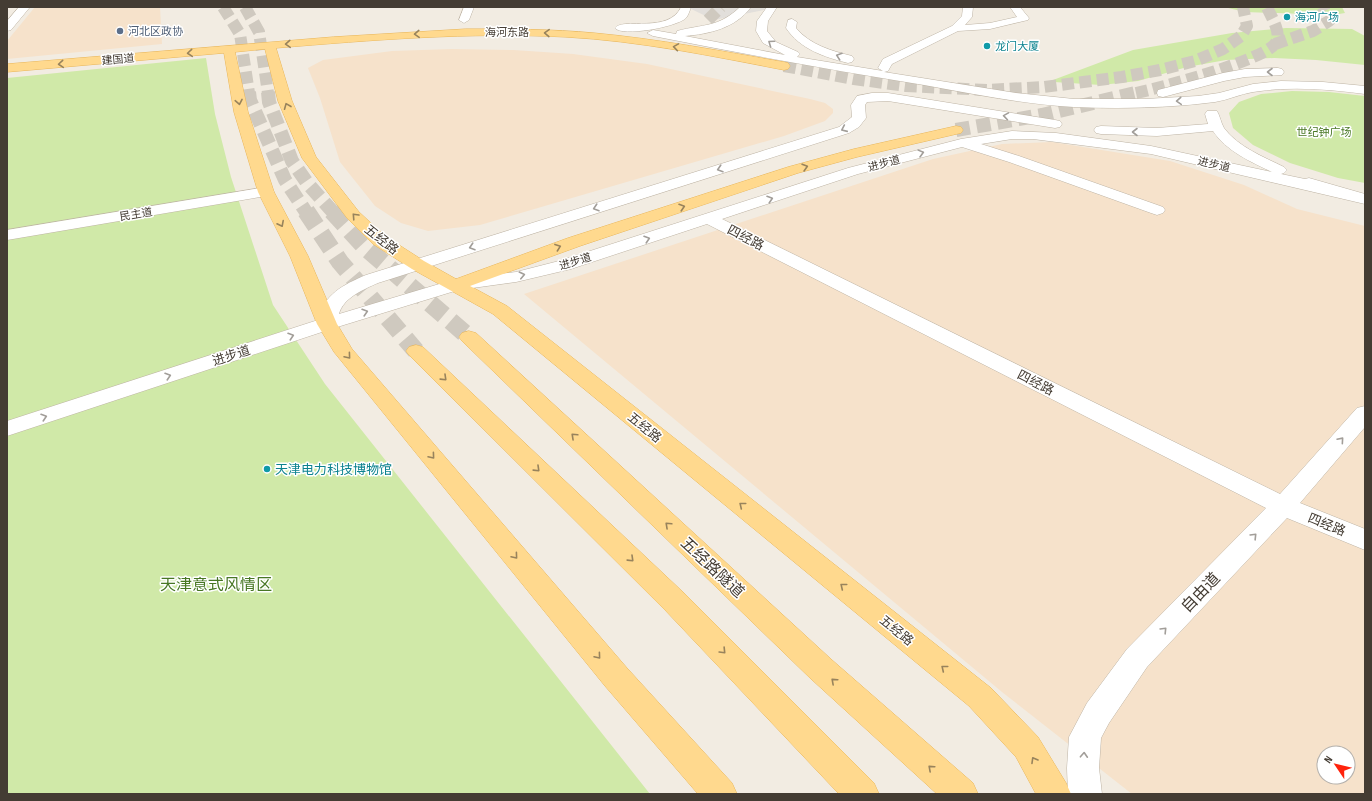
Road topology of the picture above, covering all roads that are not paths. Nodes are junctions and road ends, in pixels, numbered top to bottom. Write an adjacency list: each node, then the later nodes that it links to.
1 (25, 7): 13 (street)
2 (469, 7): 8 (street)
3 (686, 7): 14 (street)
4 (746, 7): 18 (street)
5 (772, 7): 24 (street, one-way to 5)
6 (968, 7): 15 (street)
7 (1014, 7): 15 (street)
8 (460, 20): 9 (main road)
9 (478, 20)
10 (708, 20): 16 (street)
11 (792, 22): 23 (street, one-way to 11)
12 (607, 26): 14 (main road)
13 (7, 28)
14 (620, 28): 16 (main road)
15 (956, 28): 23 (street)
16 (636, 30): 18 (main road)
17 (299, 32): 20 (main road)
18 (653, 33): 24 (street)
19 (271, 52): 20 (main road, 海河东路); 21 (main road, 海河东路, one-way to 19); 36 (main road, 五经路, one-way to 19)
20 (230, 56): 22 (main road, 建国道, one-way to 22); 31 (main road, one-way to 31)
21 (784, 66)
22 (7, 68)
23 (884, 68): 25 (street, one-way to 23)
24 (847, 69): 27 (street, one-way to 24)
25 (1365, 80)
26 (1365, 90): 27 (street)
27 (1218, 98): 28 (street)
28 (1216, 127): 30 (street); 36 (street, one-way to 36)
29 (958, 136): 30 (street, 进步道); 33 (street); 34 (street, 进步道, one-way to 29); 37 (main road, 进步道, one-way to 29)
30 (1322, 188): 32 (street)
31 (266, 192): 35 (street, 民主道); 38 (main road, one-way to 38)
32 (1365, 199)
33 (1157, 210)
34 (709, 219): 37 (street, 进步道, one-way to 34); 43 (street, 四经路)
35 (7, 235)
36 (418, 264): 37 (main road, 五经路); 38 (street)
37 (456, 285): 38 (street, 进步道, one-way to 37); 48 (main road, 五经路, one-way to 37)
38 (327, 324): 42 (street, 进步道, one-way to 38); 45 (main road, one-way to 45)
39 (468, 337): 47 (main road, 五经路隧道, one-way to 39)
40 (416, 351): 46 (main road, one-way to 46)
41 (1365, 413): 43 (street, 自由道, one-way to 41)
42 (7, 429)
43 (1283, 506): 44 (street, 四经路); 49 (street, 自由道, one-way to 43)
44 (1365, 540)
45 (720, 794)
46 (862, 794)
47 (960, 794)
48 (1054, 794)
49 (1085, 794)

